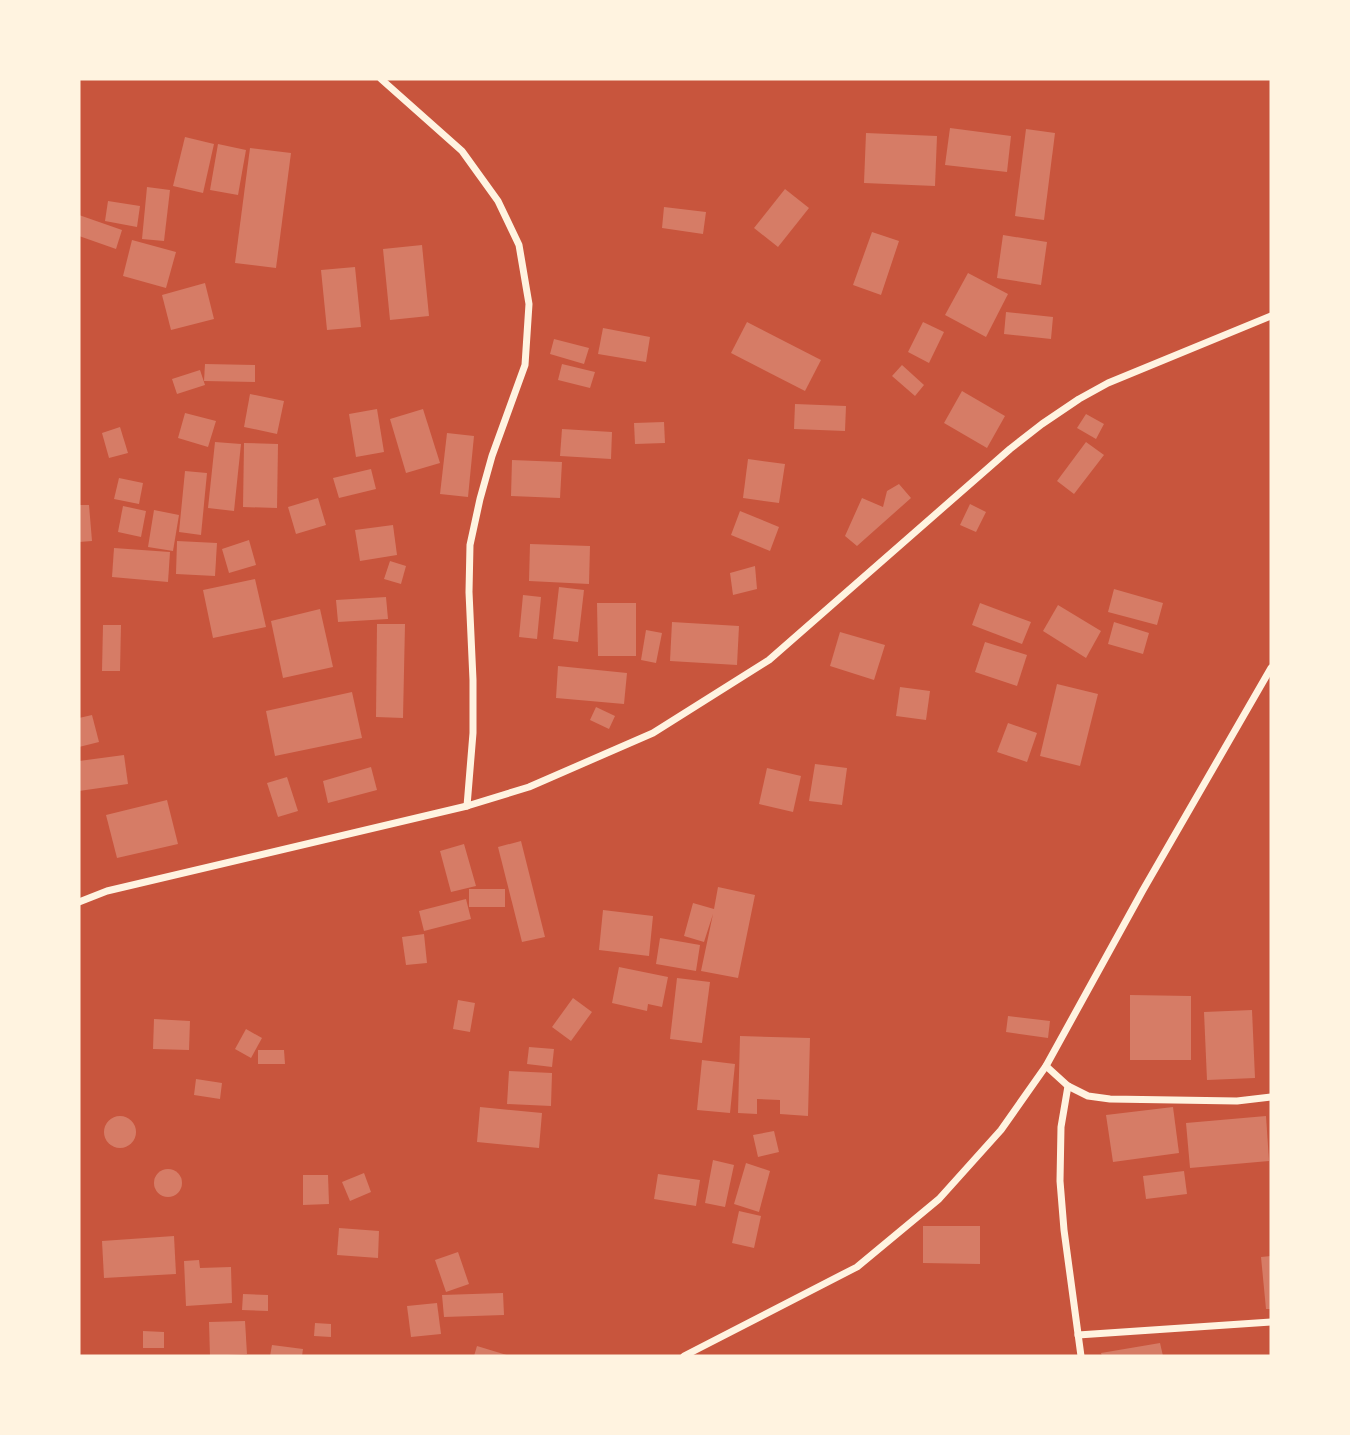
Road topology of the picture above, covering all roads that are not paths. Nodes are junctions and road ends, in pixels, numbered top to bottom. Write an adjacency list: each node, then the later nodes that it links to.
1 (381, 79): 4 (street)
2 (1271, 316): 4 (street)
3 (1271, 668): 6 (street)
4 (467, 806): 5 (street)
5 (79, 902)
6 (1046, 1066): 7 (street); 11 (street)
7 (1068, 1086): 8 (street); 10 (street)
8 (1271, 1097)
9 (1271, 1322): 10 (street)
10 (1077, 1335): 12 (street)
11 (684, 1356)
12 (1081, 1356)

